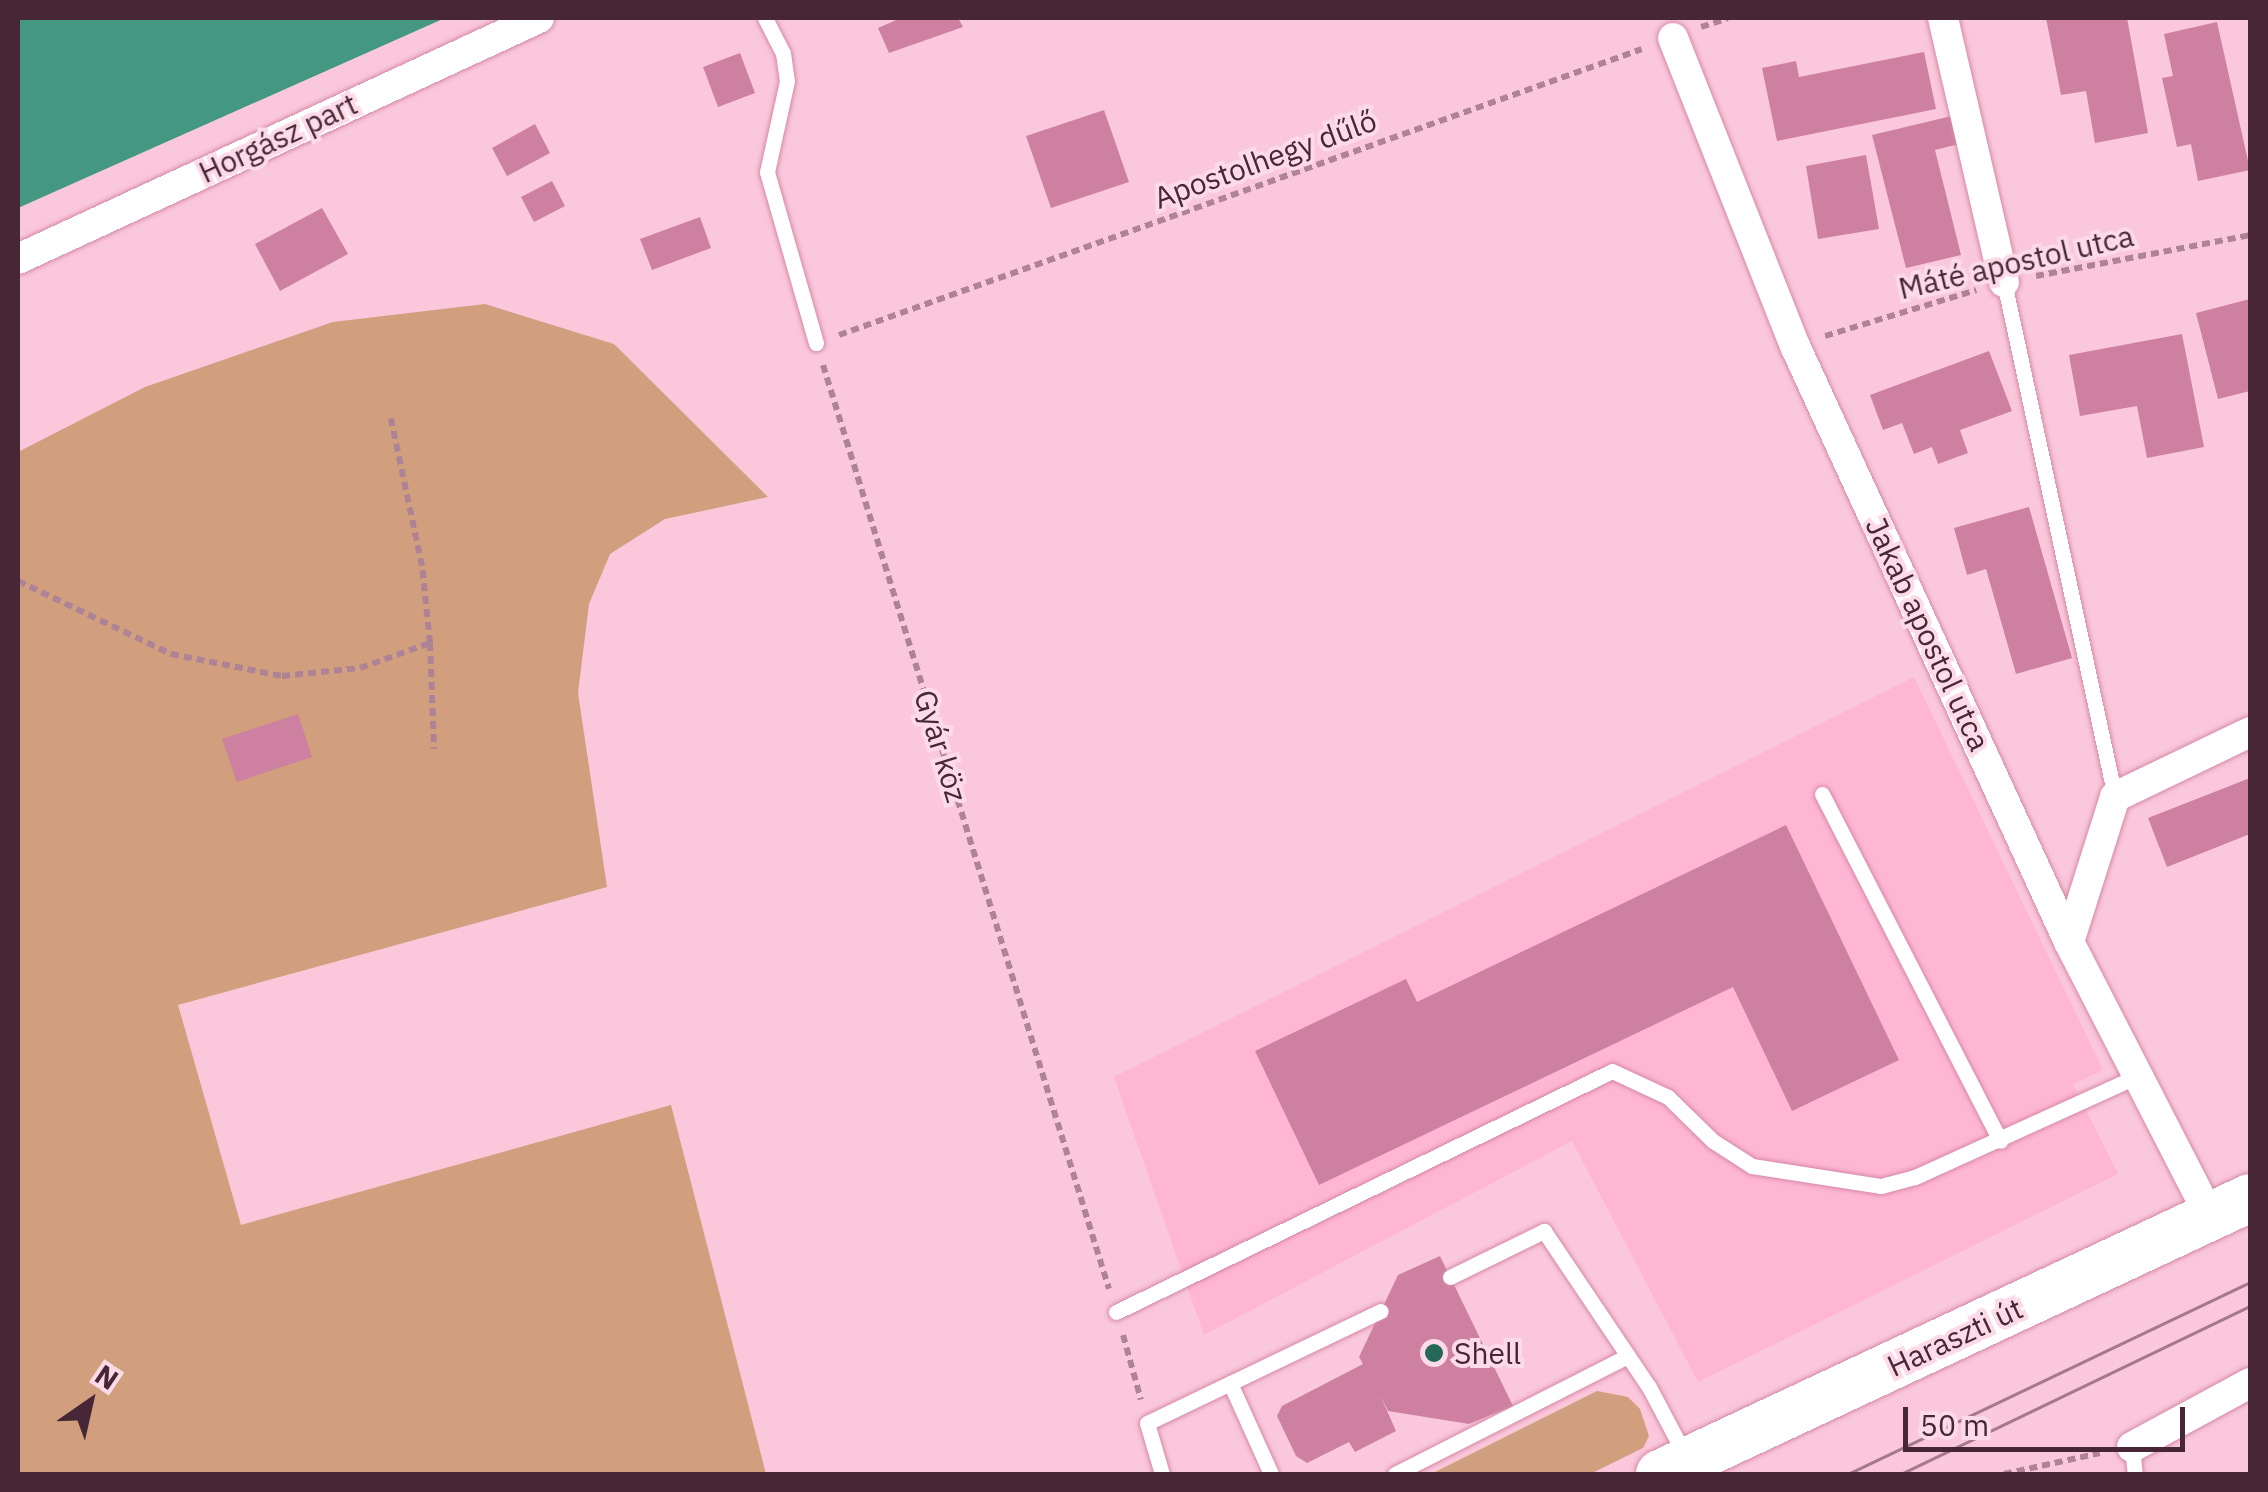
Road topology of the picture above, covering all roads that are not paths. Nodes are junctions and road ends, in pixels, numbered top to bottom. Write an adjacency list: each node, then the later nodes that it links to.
1 (539, 18): 5 (street, Horgász part)
2 (765, 18): 7 (lane)
3 (1943, 18): 6 (street)
4 (1674, 38): 11 (street, Jakab apostol utca)
5 (18, 258)
6 (2004, 282): 10 (lane)
7 (816, 343)
8 (2250, 732): 10 (street)
9 (1822, 794): 13 (lane)
10 (2115, 798): 11 (street)
11 (2069, 942): 12 (street, Jakab apostol utca)
12 (2138, 1076): 13 (lane); 14 (street, Jakab apostol utca)
13 (2000, 1141): 17 (lane)
14 (2230, 1208): 22 (main road, Haraszti út)
15 (1450, 1277): 18 (lane)
16 (1381, 1311): 19 (lane)
17 (1116, 1312)
18 (1628, 1356): 22 (lane); 25 (lane)
19 (1230, 1383): 23 (lane); 24 (lane)
20 (2250, 1383): 21 (street)
21 (2134, 1461)
22 (1674, 1468)
23 (1162, 1474)
24 (1271, 1474)
25 (1395, 1474)

